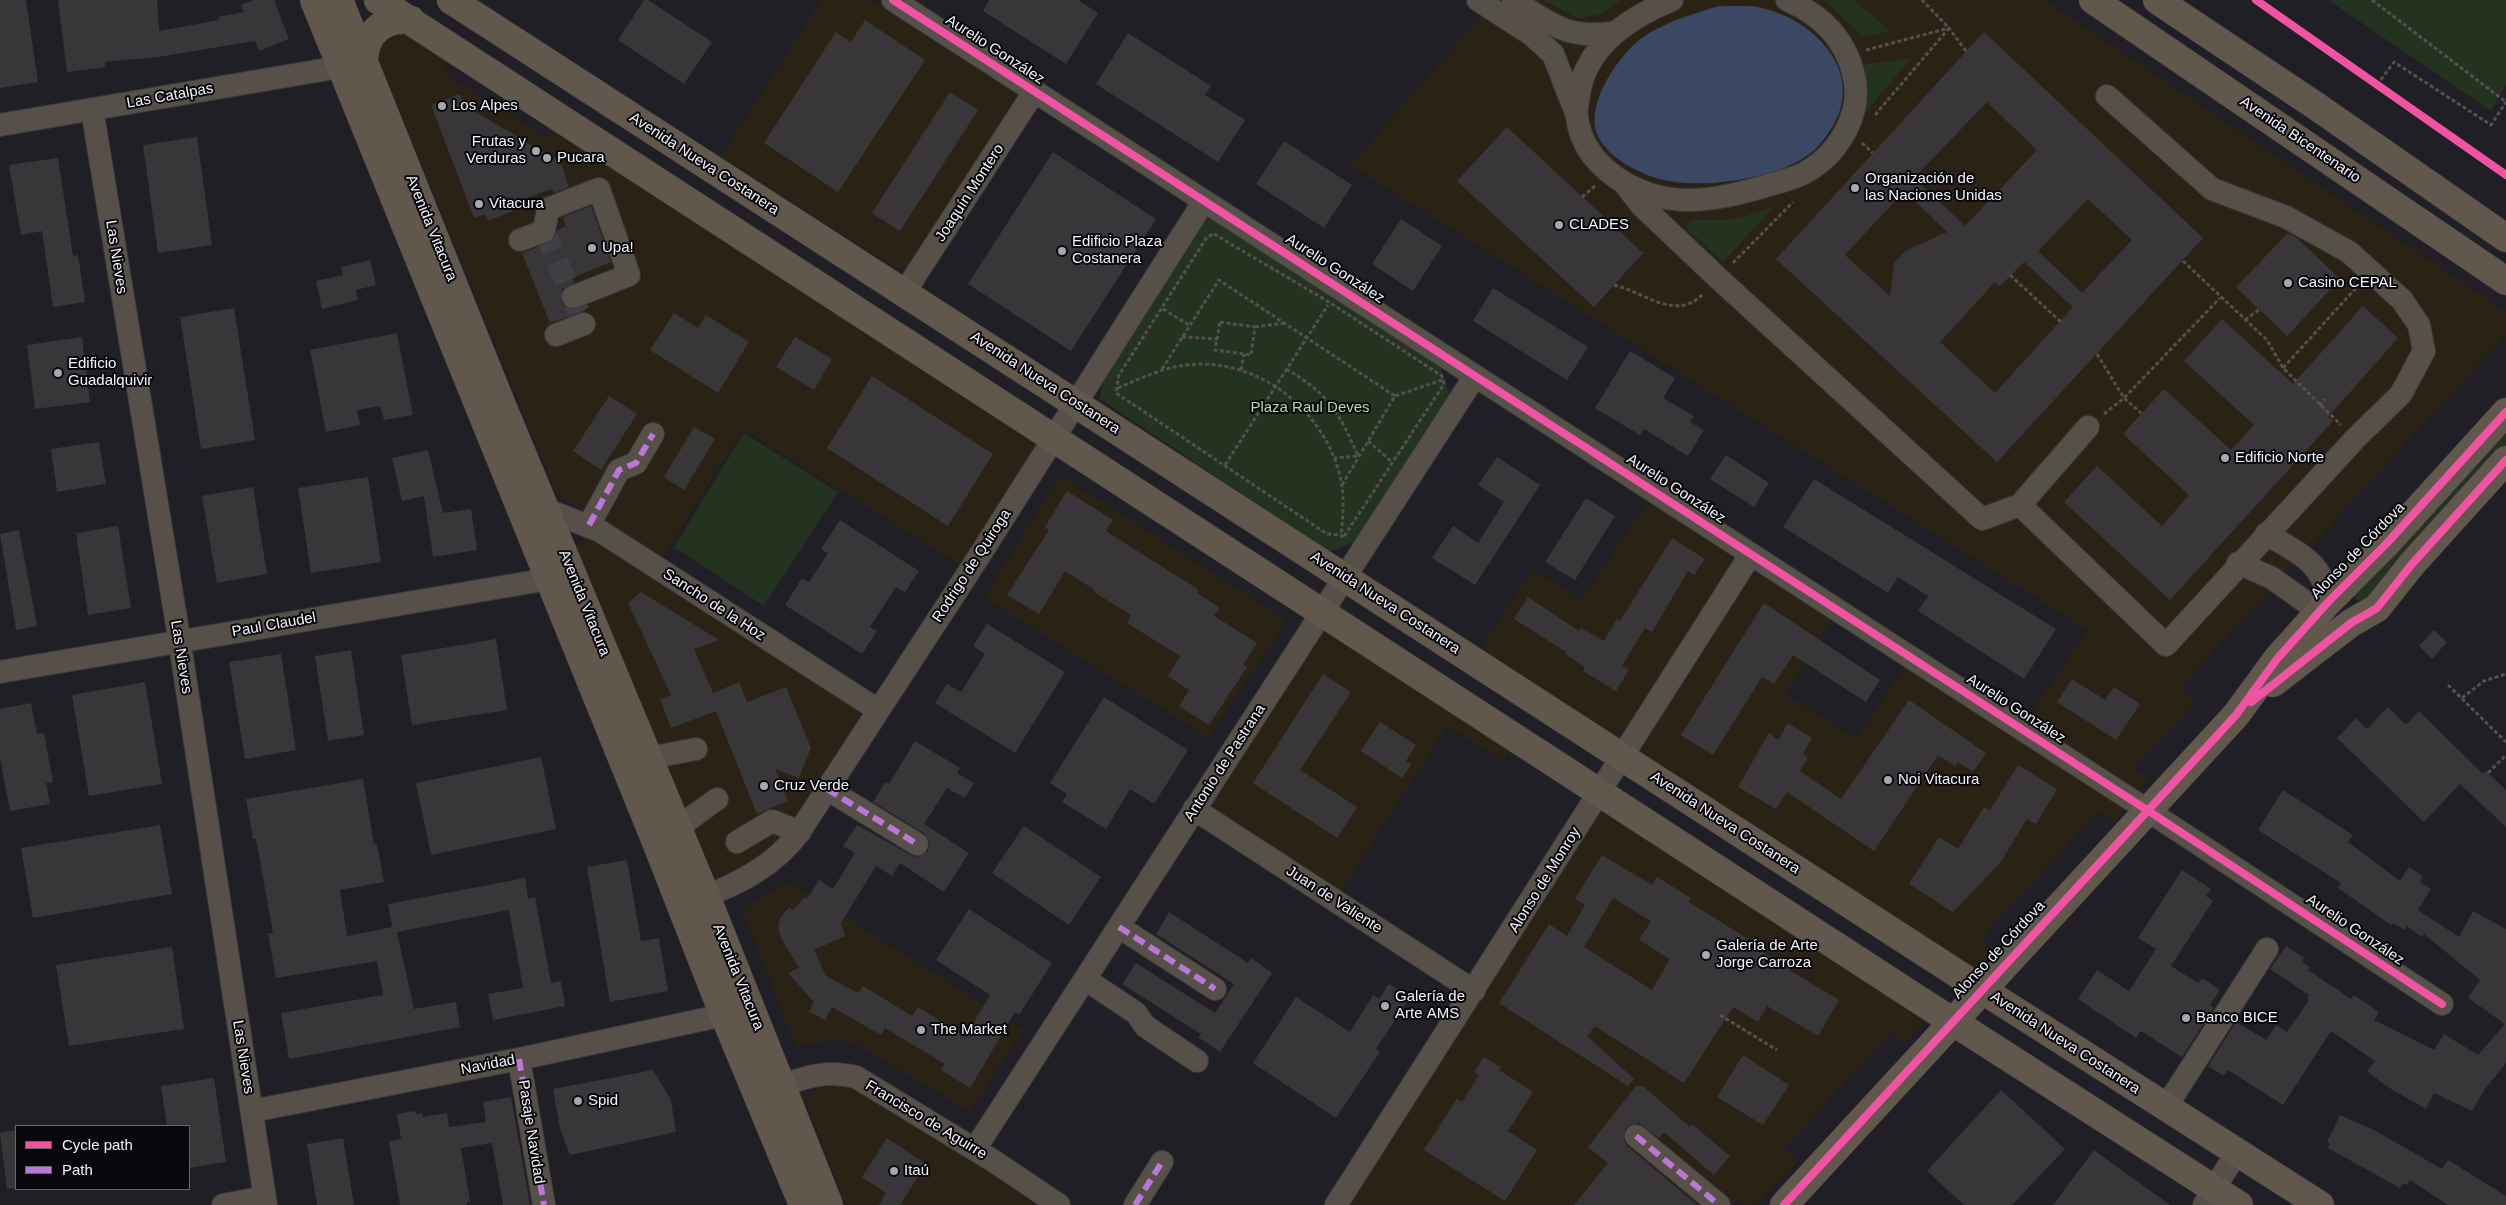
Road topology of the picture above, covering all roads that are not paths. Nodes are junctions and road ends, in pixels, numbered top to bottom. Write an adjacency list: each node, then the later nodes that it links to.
1 (314, 0): 14 (main road, Avenida Vitacura)
2 (339, 0): 14 (main road, Avenida Vitacura)
3 (378, 0): 12 (main road)
4 (451, 0): 20 (main road, Avenida Nueva Costanera)
5 (893, 0): 15 (street, Aurelio González)
6 (1478, 0): 18 (street)
7 (1513, 0): 13 (street)
8 (1672, 0): 13 (street)
9 (1787, 0): 23 (street)
10 (2093, 0): 28 (main road, Avenida Bicentenario)
11 (2157, 0): 26 (main road)
12 (411, 20): 14 (main road); 22 (main road)
13 (1613, 33): 18 (street)
14 (352, 64): 17 (street, Las Catalpas); 41 (main road, Avenida Vitacura); 47 (main road, Avenida Vitacura)
15 (1034, 92): 24 (street, Aurelio González); 29 (street, Joaquín Montero)
16 (2107, 96): 43 (street)
17 (92, 109): 19 (street, Las Catalpas); 51 (street, Las Nieves)
18 (1576, 114): 21 (street)
19 (0, 125)
20 (676, 146): 22 (main road); 29 (main road, Avenida Nueva Costanera)
21 (1624, 183): 23 (street); 25 (street)
22 (667, 186): 38 (main road)
23 (1684, 200): 25 (street)
24 (1204, 201): 33 (street, Aurelio González); 34 (street, Rodrigo de Quiroga)
25 (1673, 234): 40 (street)
26 (2506, 238)
27 (520, 240): 30 (street)
28 (2506, 281)
29 (904, 293): 34 (main road, Avenida Nueva Costanera)
30 (573, 297)
31 (584, 324): 32 (street)
32 (556, 335)
33 (1475, 376): 44 (street, Aurelio González); 46 (street, Antonio de Pastrana)
34 (1076, 403): 38 (street, Rodrigo de Quiroga); 46 (main road, Avenida Nueva Costanera)
35 (2506, 412): 48 (main road, Alonso de Córdova)
36 (2088, 428): 40 (street)
37 (653, 434): 42 (street)
38 (1054, 437): 49 (main road); 53 (street, Rodrigo de Quiroga)
39 (2506, 460): 50 (main road, Alonso de Córdova)
40 (2020, 504): 45 (street)
41 (545, 509): 42 (street, Sancho de la Hoz); 57 (main road, Avenida Vitacura)
42 (589, 525): 53 (street, Sancho de la Hoz)
43 (2266, 534): 45 (street); 48 (street)
44 (1751, 554): 56 (street, Alonso de Monroy); 62 (street, Aurelio González)
45 (2238, 563): 48 (street)
46 (1345, 577): 49 (street, Antonio de Pastrana); 56 (main road, Avenida Nueva Costanera)
47 (549, 579): 51 (street, Paul Claudel); 75 (main road, Avenida Vitacura)
48 (2328, 602): 50 (main road); 54 (main road, Alonso de Córdova)
49 (1322, 612): 59 (main road); 61 (street, Antonio de Pastrana)
50 (2351, 623): 54 (main road, Alonso de Córdova)
51 (179, 641): 52 (street, Paul Claudel); 82 (street, Las Nieves)
52 (0, 672)
53 (878, 710): 58 (street, Rodrigo de Quiroga)
54 (2236, 714): 62 (main road, Alonso de Córdova)
55 (696, 749): 57 (street)
56 (1623, 757): 59 (street, Alonso de Monroy); 72 (main road, Avenida Nueva Costanera)
57 (649, 758): 63 (main road, Avenida Vitacura)
58 (827, 789): 64 (street, Rodrigo de Quiroga); 66 (street)
59 (1600, 792): 73 (street, Alonso de Monroy); 76 (main road)
60 (717, 799): 63 (street)
61 (1194, 809): 68 (street, Antonio de Pastrana); 73 (street, Juan de Valiente)
62 (2147, 810): 72 (main road, Alonso de Córdova); 74 (street, Aurelio González)
63 (677, 828): 67 (main road, Avenida Vitacura)
64 (800, 832): 65 (street); 67 (street, Rodrigo de Quiroga)
65 (737, 842)
66 (917, 844)
67 (706, 896): 77 (main road, Avenida Vitacura)
68 (1118, 926): 70 (street, Antonio de Pastrana); 71 (street)
69 (2266, 949): 81 (street)
70 (1085, 979): 79 (street); 84 (street, Antonio de Pastrana)
71 (1215, 989)
72 (1981, 989): 76 (main road, Alonso de Córdova); 81 (main road, Avenida Nueva Costanera)
73 (1474, 991): 95 (street, Alonso de Monroy)
74 (2442, 1004)
75 (724, 1015): 77 (main road); 78 (street, Navidad); 91 (main road, Avenida Vitacura)
76 (1952, 1021): 87 (main road); 97 (main road, Alonso de Córdova)
77 (761, 1035): 80 (main road, Avenida Vitacura)
78 (519, 1059): 82 (street, Navidad); 90 (street, Pasaje Navidad)
79 (1197, 1061)
80 (782, 1086): 84 (street, Francisco de Aguirre); 92 (main road, Avenida Vitacura)
81 (2166, 1107): 85 (main road, Avenida Nueva Costanera)
82 (252, 1111): 88 (street, Las Nieves)
83 (1636, 1136): 96 (street)
84 (974, 1149): 93 (street, Francisco de Aguirre)
85 (2237, 1152): 87 (street); 99 (main road, Avenida Nueva Costanera)
86 (1162, 1162): 94 (street)
87 (2209, 1197): 98 (main road)
88 (266, 1201): 89 (street)
89 (223, 1205)
90 (544, 1205)
91 (803, 1205)
92 (829, 1205)
93 (1059, 1205)
94 (1135, 1205)
95 (1336, 1205)
96 (1719, 1205)
97 (1784, 1205)
98 (2239, 1205)
99 (2320, 1205)

